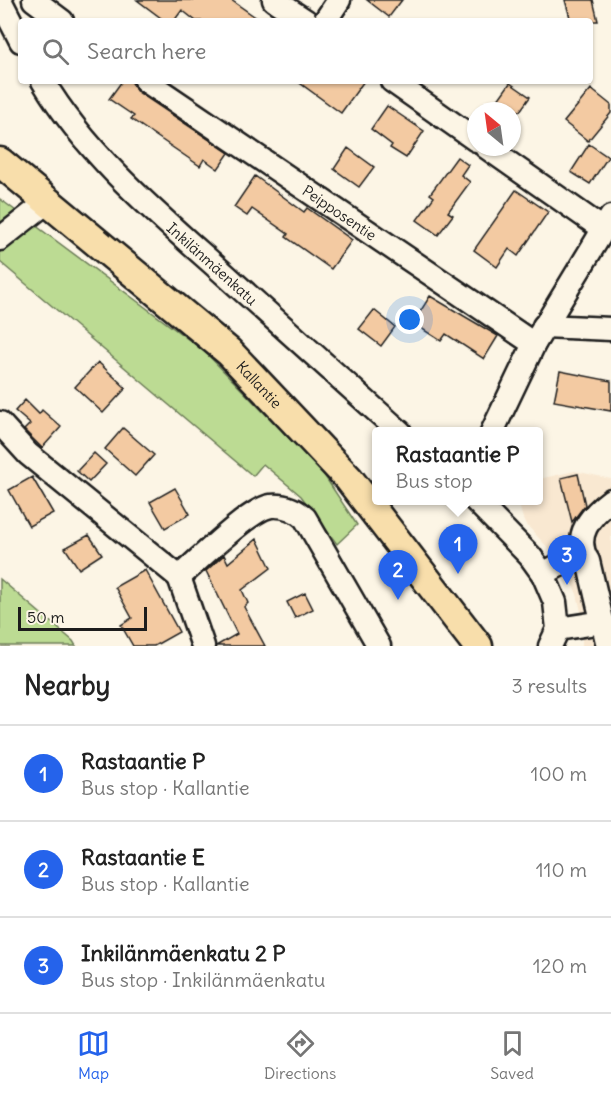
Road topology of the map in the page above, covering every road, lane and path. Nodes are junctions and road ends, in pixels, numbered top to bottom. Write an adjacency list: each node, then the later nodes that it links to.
1 (0, 0): 8 (street)
2 (34, 0): 5 (street)
3 (274, 0): 6 (street)
4 (339, 0): 7 (street)
5 (58, 18)
6 (301, 18)
7 (327, 18)
8 (18, 35)
9 (45, 84): 21 (street, Inkilänmäenkatu)
10 (152, 84): 19 (street, Peipposentie)
11 (396, 84): 12 (street)
12 (467, 134)
13 (500, 156): 16 (street)
14 (0, 162): 15 (main road, Kallantie)
15 (47, 202): 17 (street); 32 (main road, Kallantie)
16 (607, 223): 19 (street)
17 (0, 239)
18 (611, 329): 19 (street)
19 (539, 335): 22 (street)
20 (0, 423): 27 (street)
21 (394, 427)
22 (494, 427)
23 (611, 500): 25 (street)
24 (479, 505): 26 (street)
25 (583, 552): 26 (street); 28 (street)
26 (543, 574): 29 (street)
27 (179, 577): 30 (street); 31 (street)
28 (607, 628): 29 (street)
29 (554, 637)
30 (203, 646)
31 (380, 646)
32 (478, 646)

